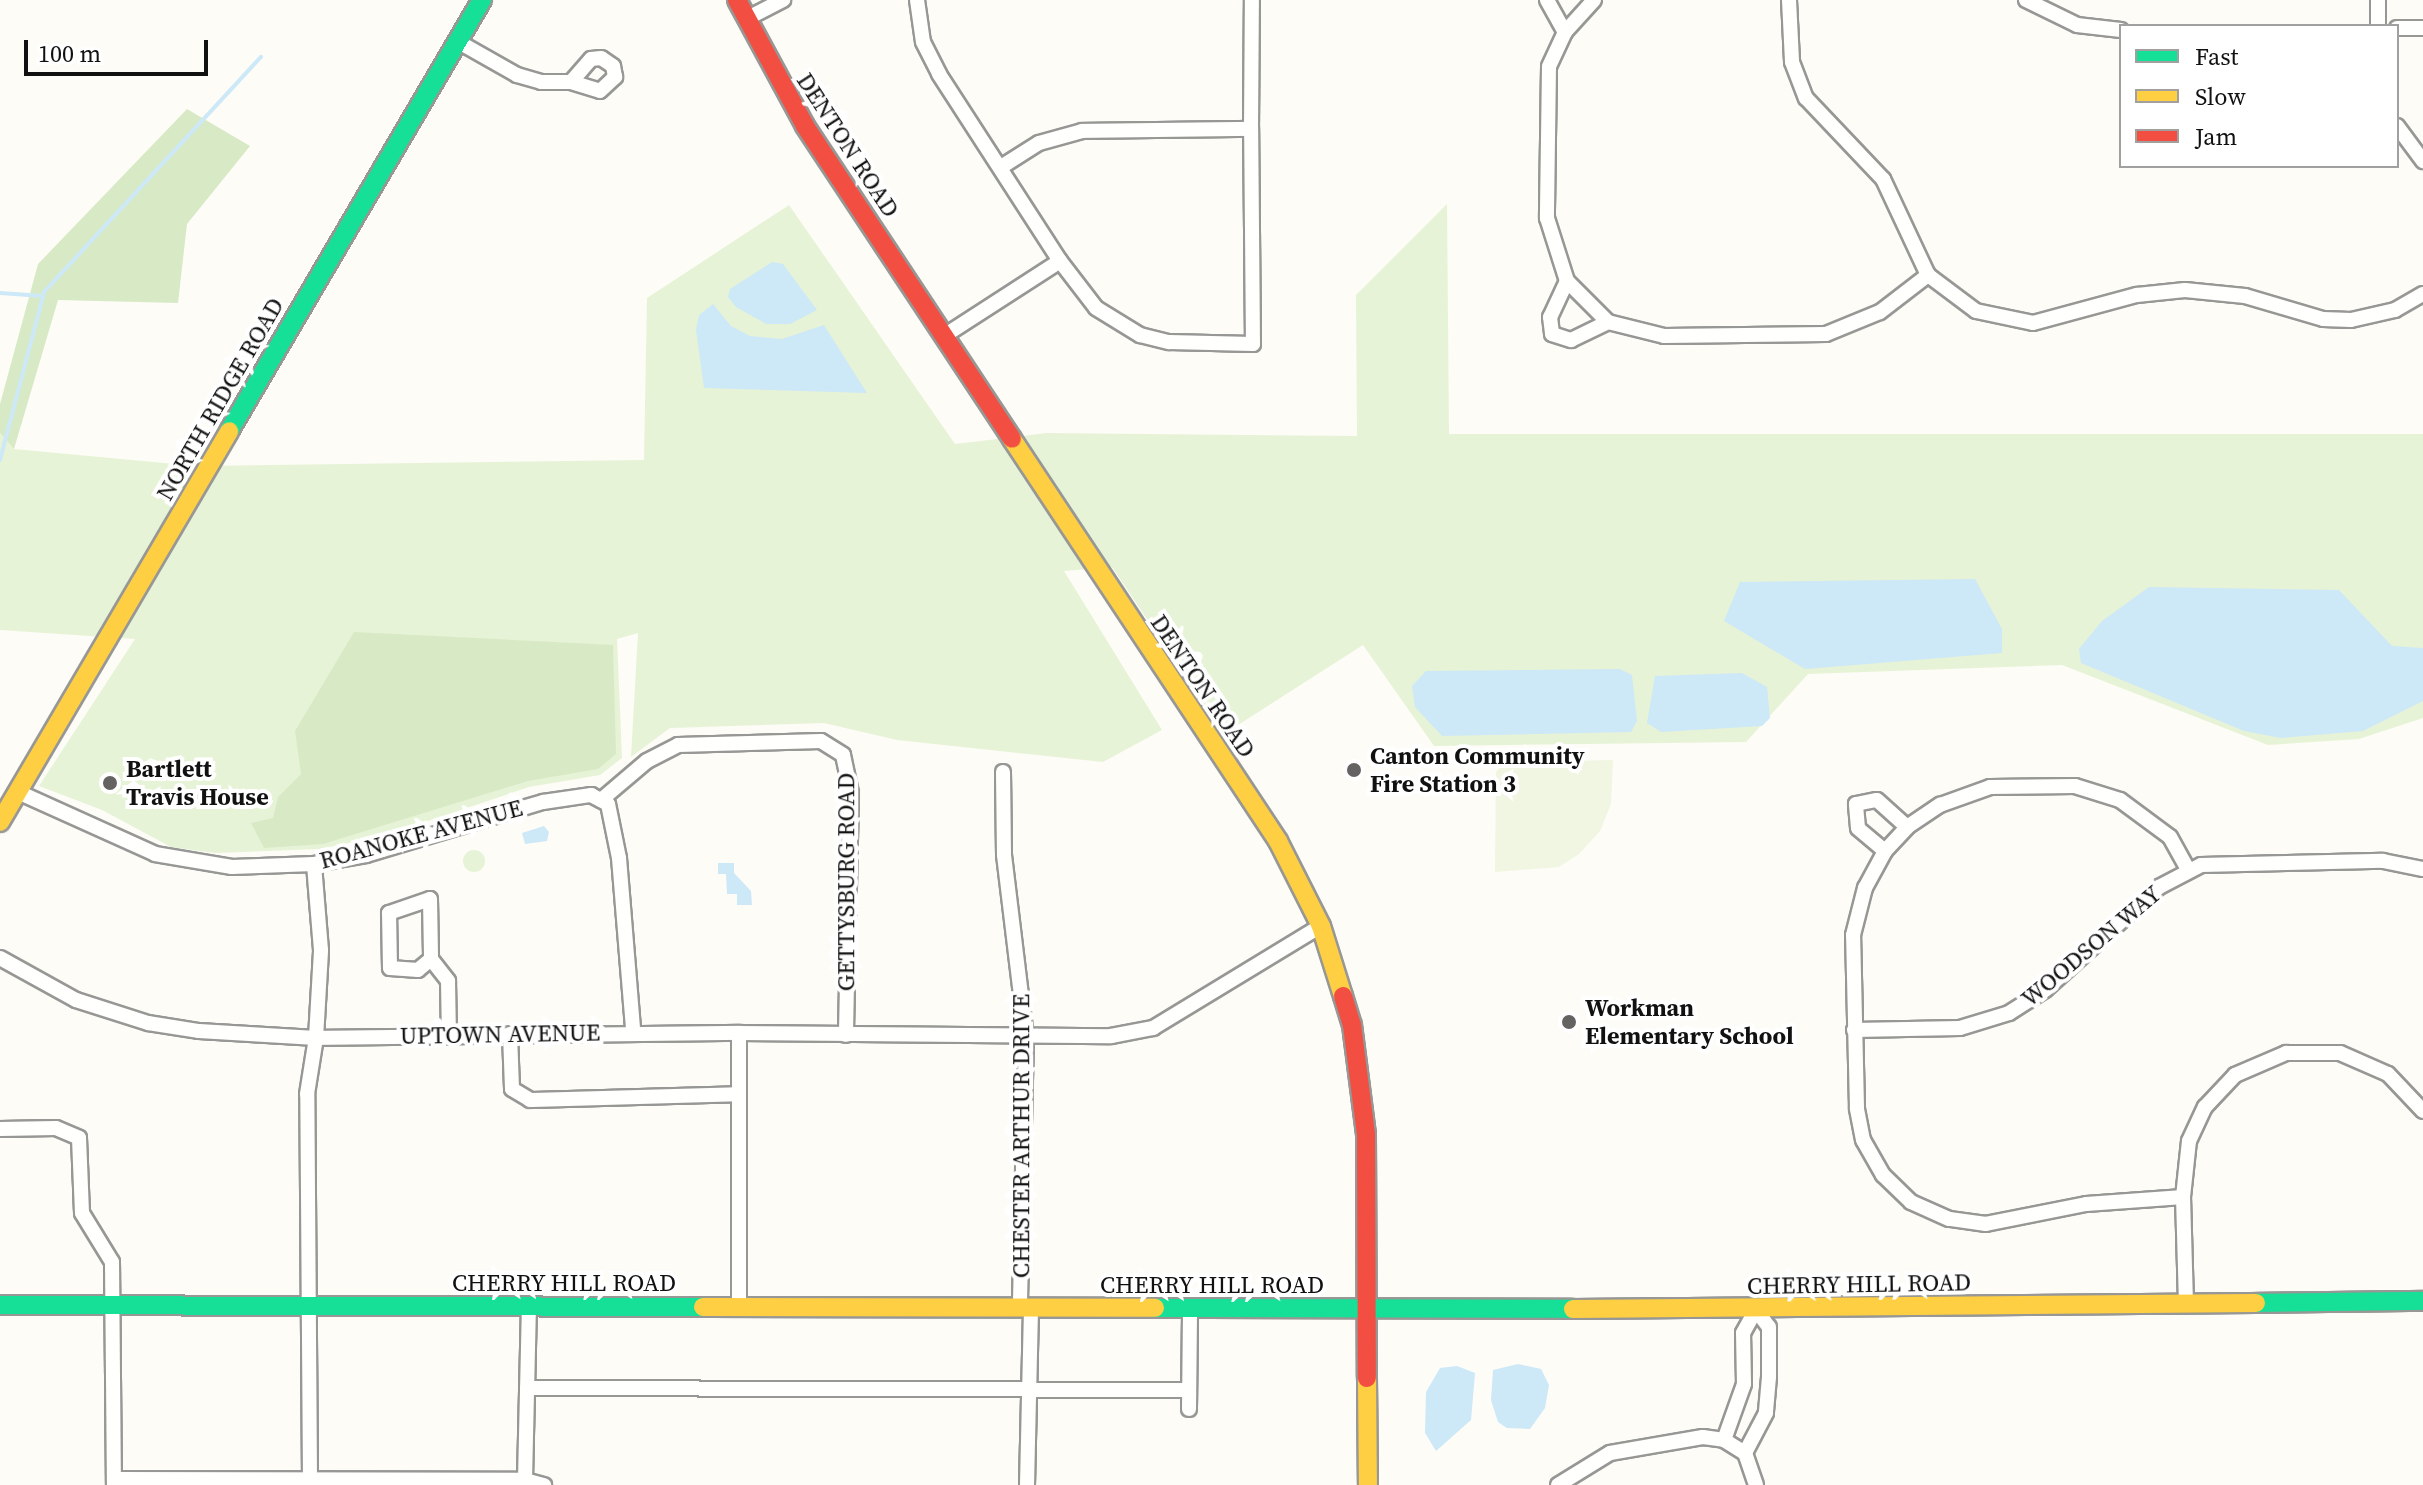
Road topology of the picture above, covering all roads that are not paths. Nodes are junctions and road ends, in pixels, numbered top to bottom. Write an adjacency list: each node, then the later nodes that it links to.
1 (482, 0): 17 (street, NORTH RIDGE ROAD)
2 (737, 0): 11 (street, DENTON ROAD)
3 (783, 0): 11 (street)
4 (917, 0): 22 (street)
5 (1252, 0): 19 (street)
6 (1547, 0): 16 (street)
7 (1594, 0): 16 (street)
8 (1789, 0): 24 (street)
9 (2026, 0): 15 (street)
10 (2378, 0): 12 (street)
11 (746, 19): 28 (street, DENTON ROAD)
12 (2378, 24)
13 (2399, 28): 14 (street)
14 (2423, 28)
15 (2119, 30)
16 (1565, 32): 25 (street)
17 (457, 41): 18 (street); 30 (street, NORTH RIDGE ROAD)
18 (571, 82)
19 (1251, 129): 22 (street); 23 (street)
20 (2399, 129): 21 (street)
21 (2423, 161)
22 (1001, 167): 23 (street)
23 (1060, 261): 28 (street)
24 (1928, 275): 26 (street); 27 (street)
25 (1567, 281): 27 (street); 27 (street)
26 (2423, 294)
27 (1608, 322)
28 (944, 336): 38 (street, DENTON ROAD)
29 (1003, 772): 47 (street, CHESTER ARTHUR DRIVE)
30 (18, 792): 32 (street, NORTH RIDGE ROAD); 35 (street, ROANOKE AVENUE)
31 (601, 800): 35 (street, ROANOKE AVENUE); 41 (street); 45 (street, GETTYSBURG ROAD)
32 (0, 822)
33 (1907, 827): 34 (street); 34 (street); 36 (street)
34 (1885, 851): 42 (street)
35 (314, 864): 48 (street)
36 (2188, 869): 37 (street, WOODSON WAY); 42 (street, WOODSON WAY)
37 (2423, 869)
38 (1321, 926): 47 (street, UPTOWN AVENUE); 62 (street, DENTON ROAD)
39 (0, 958): 48 (street, UPTOWN AVENUE)
40 (431, 959): 40 (street); 46 (street)
41 (633, 1030): 43 (street, UPTOWN AVENUE); 44 (street, UPTOWN AVENUE)
42 (1854, 1030): 52 (street)
43 (739, 1033): 45 (street, UPTOWN AVENUE); 49 (street)
44 (510, 1034): 46 (street, UPTOWN AVENUE); 49 (street)
45 (846, 1035): 47 (street, UPTOWN AVENUE)
46 (449, 1036): 48 (street, UPTOWN AVENUE)
47 (1026, 1037): 60 (street, CHESTER ARTHUR DRIVE)
48 (316, 1038): 56 (street)
49 (739, 1094): 59 (street)
50 (2423, 1111): 52 (street)
51 (0, 1129): 57 (street)
52 (2183, 1197): 54 (street)
53 (2423, 1301): 54 (street, CHERRY HILL ROAD)
54 (2186, 1304): 63 (street, CHERRY HILL ROAD)
55 (0, 1305): 57 (street, CHERRY HILL ROAD)
56 (310, 1305): 57 (street, CHERRY HILL ROAD); 58 (street, CHERRY HILL ROAD); 70 (street)
57 (112, 1306): 72 (street)
58 (529, 1307): 59 (street, CHERRY HILL ROAD); 64 (street)
59 (739, 1308): 60 (street, CHERRY HILL ROAD)
60 (1026, 1309): 61 (street, CHERRY HILL ROAD); 66 (street, CHESTER ARTHUR DRIVE)
61 (1190, 1309): 62 (street, CHERRY HILL ROAD); 65 (street)
62 (1366, 1310): 63 (street, CHERRY HILL ROAD); 76 (street, DENTON ROAD)
63 (1756, 1310): 68 (street); 69 (street)
64 (527, 1388): 66 (street); 71 (street)
65 (1189, 1390): 66 (street); 67 (street)
66 (1028, 1391): 75 (street, CHESTER ARTHUR DRIVE)
67 (1189, 1409)
68 (1724, 1440): 69 (street); 77 (street)
69 (1745, 1453): 78 (street)
70 (310, 1479): 72 (street); 73 (street)
71 (525, 1480): 73 (street); 74 (street)
72 (114, 1482)
73 (396, 1483)
74 (544, 1485)
75 (1027, 1485)
76 (1368, 1485)
77 (1558, 1485)
78 (1756, 1485)

